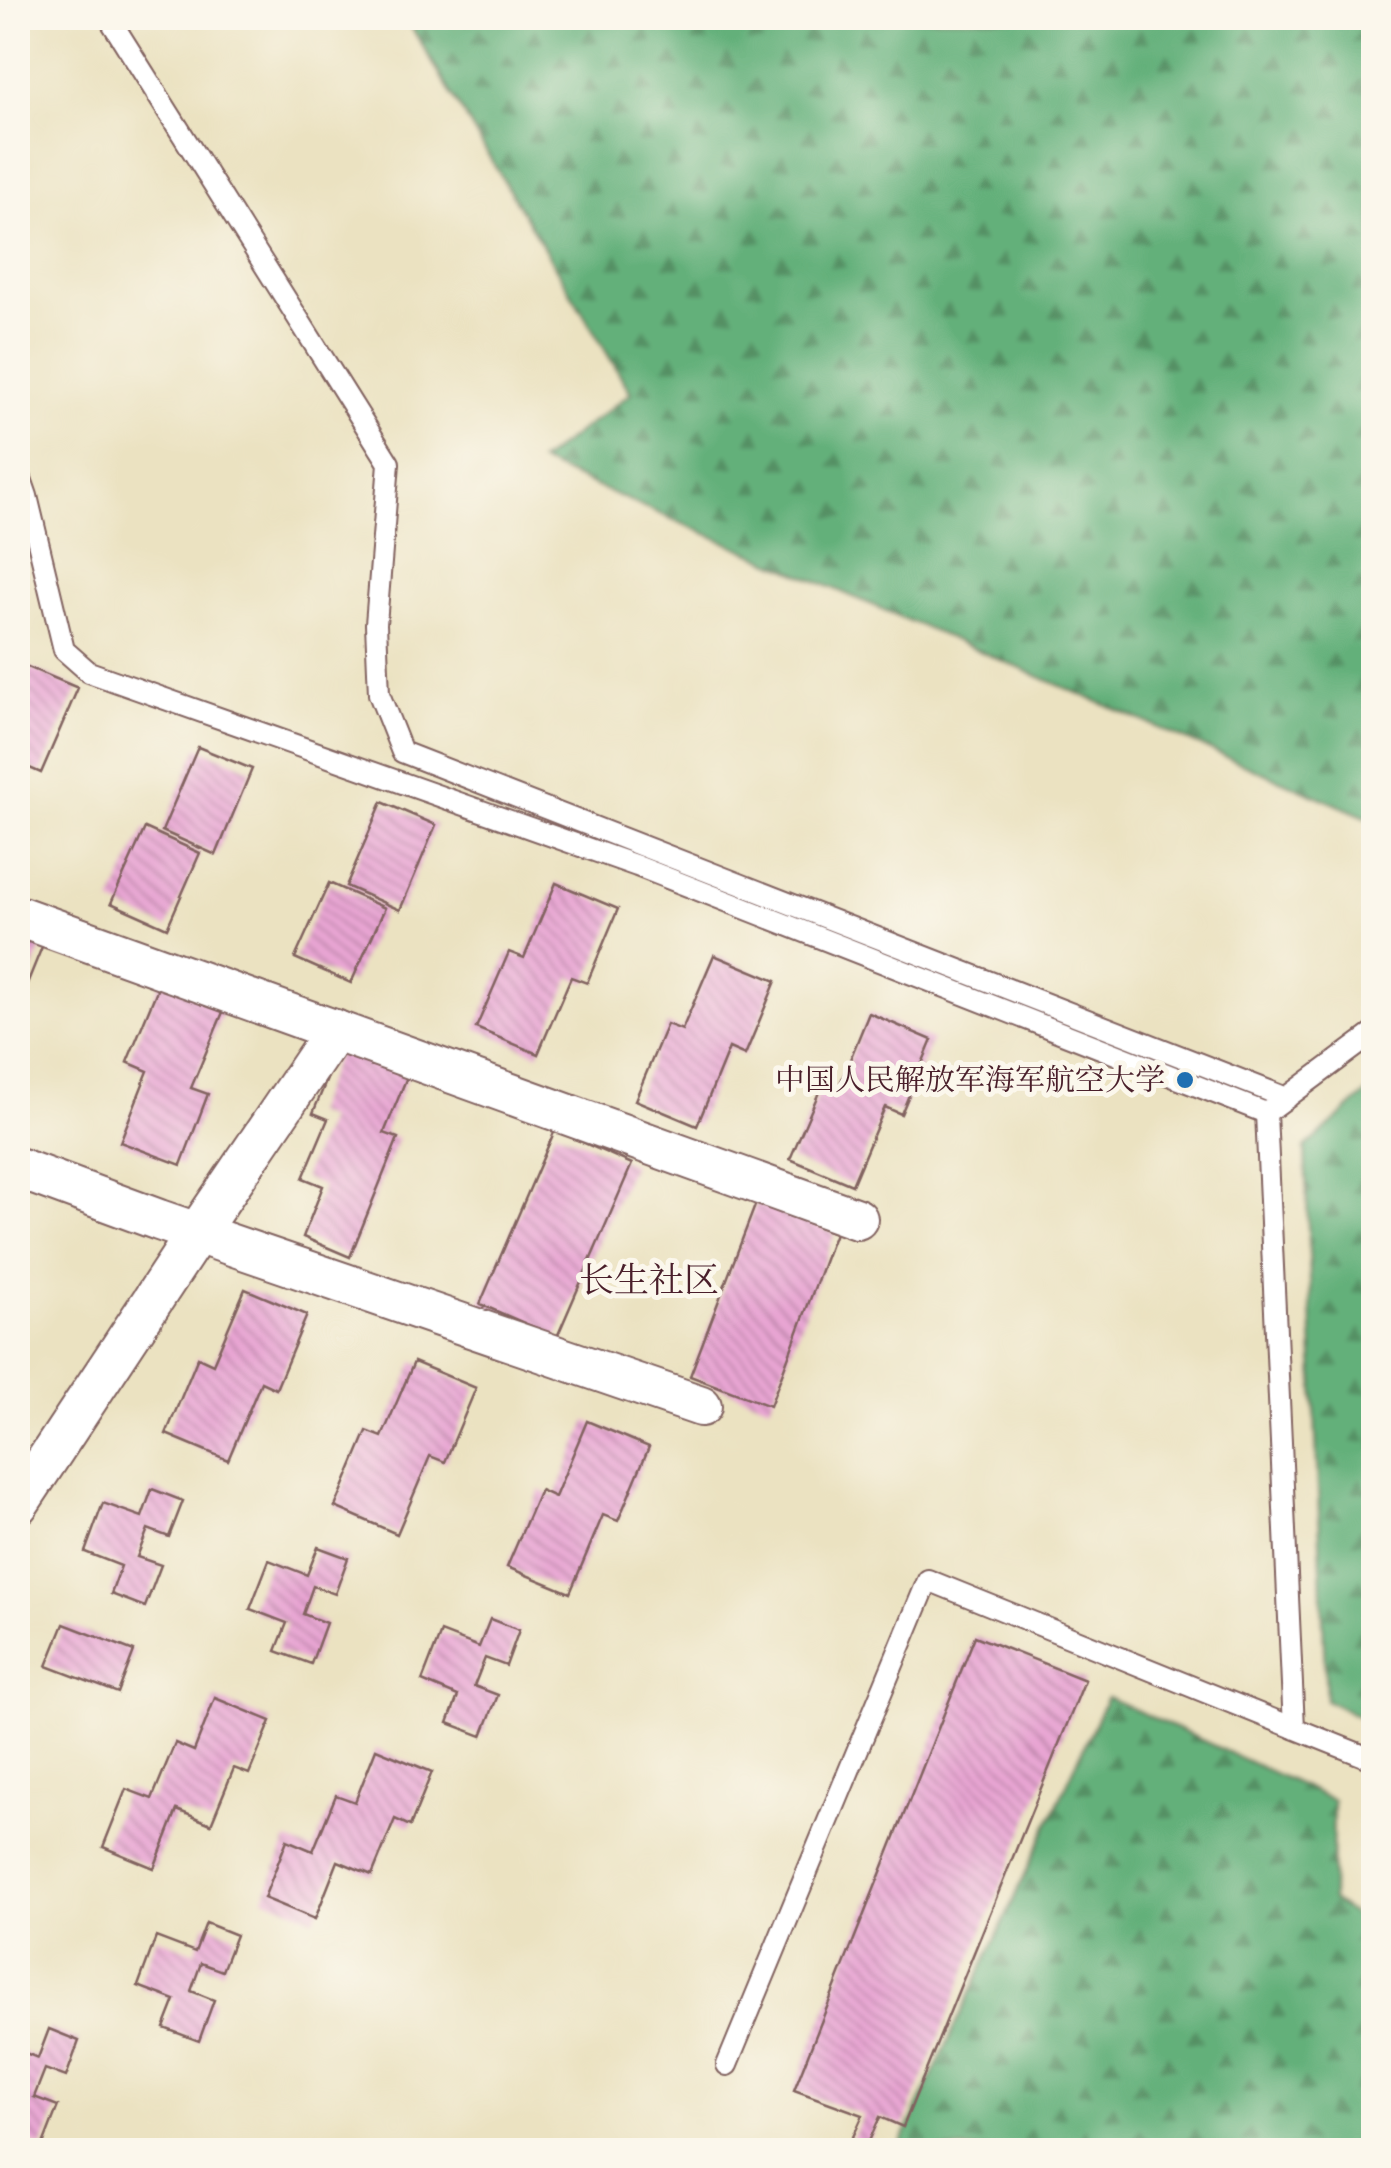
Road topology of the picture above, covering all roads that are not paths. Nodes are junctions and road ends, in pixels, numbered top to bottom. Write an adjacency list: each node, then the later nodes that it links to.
1 (110, 18): 6 (lane)
2 (18, 470): 7 (lane)
3 (18, 916): 4 (street)
4 (335, 1030): 9 (street); 10 (street)
5 (1374, 1034): 6 (lane)
6 (1287, 1098): 7 (lane)
7 (1266, 1114): 13 (lane)
8 (18, 1168): 10 (street)
9 (857, 1219)
10 (197, 1232): 11 (street); 12 (street)
11 (700, 1406)
12 (18, 1504)
13 (1294, 1728): 14 (lane); 15 (lane)
14 (1374, 1760)
15 (728, 2066)

